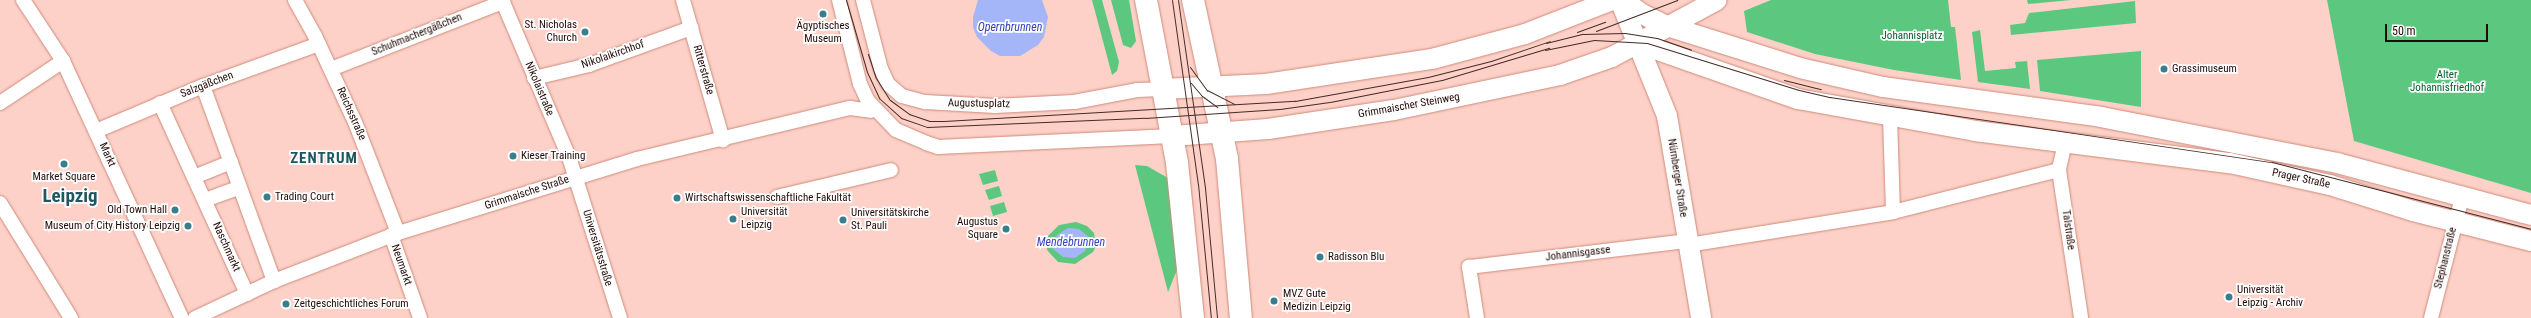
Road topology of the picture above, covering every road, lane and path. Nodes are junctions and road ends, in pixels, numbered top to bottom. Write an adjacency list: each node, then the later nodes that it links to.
1 (24, 0): 16 (street, Markt)
2 (295, 0): 15 (street, Reichsstraße)
3 (683, 0): 13 (street, Ritterstraße)
4 (839, 0): 28 (street)
5 (863, 0): 21 (street, Augustusplatz)
6 (1146, 0): 21 (main road)
7 (1193, 0): 20 (main road)
8 (1612, 0): 20 (main road)
9 (1621, 0): 12 (main road); 14 (main road, Nürnberger Straße)
10 (1717, 0): 12 (main road)
11 (502, 1): 17 (street, Schuhmachergäßchen); 18 (street, Nikolaistraße)
12 (1667, 26): 14 (main road); 38 (main road, Prager Straße)
13 (691, 28): 18 (street, Nikolaikirchhof); 29 (street, Ritterstraße)
14 (1638, 43): 25 (main road); 27 (main road, Grimmaischer Steinweg); 46 (main road, Nürnberger Straße)
15 (319, 44): 17 (street, Reichsstraße); 19 (street, Salzgäßchen)
16 (63, 61): 23 (street); 26 (street, Markt)
17 (331, 69): 44 (street, Reichsstraße)
18 (534, 78): 35 (street, Nikolaistraße)
19 (204, 86): 22 (street, Salzgäßchen); 31 (street)
20 (1212, 86): 21 (main road); 27 (main road)
21 (1162, 89): 28 (main road)
22 (165, 101): 26 (street, Salzgäßchen); 34 (street, Naschmarkt)
23 (0, 103)
24 (871, 111): 29 (street, Grimmaische Straße)
25 (1890, 117): 30 (main road); 41 (street)
26 (96, 131): 50 (street, Markt)
27 (1221, 132): 28 (main road, Grimmaischer Steinweg); 55 (main road)
28 (1172, 136): 54 (main road)
29 (723, 140): 35 (street, Grimmaische Straße)
30 (2065, 143): 33 (street, Talstraße); 43 (main road, Prager Straße)
31 (231, 162): 34 (street); 36 (street)
32 (890, 170): 37 (street)
33 (2059, 170): 41 (street); 58 (street, Talstraße)
34 (194, 177): 39 (street, Naschmarkt)
35 (576, 178): 44 (street, Grimmaische Straße); 53 (street, Universitätsstraße)
36 (240, 186): 39 (street); 47 (street)
37 (777, 197)
38 (2462, 197): 42 (main road, Prager Straße); 43 (street, Stephanstraße)
39 (205, 200): 48 (street, Naschmarkt)
40 (0, 203): 49 (street)
41 (1893, 212): 46 (street, Johannisgasse)
42 (2531, 215)
43 (2456, 221): 45 (main road, Prager Straße); 59 (street, Stephanstraße)
44 (395, 234): 47 (street, Grimmaische Straße); 52 (street, Neumarkt)
45 (2531, 241)
46 (1688, 243): 56 (street, Johannisgasse); 57 (main road, Nürnberger Straße)
47 (274, 281): 48 (street, Grimmaische Straße)
48 (247, 294): 51 (street, Grimmaische Straße)
49 (71, 318)
50 (182, 318)
51 (195, 318)
52 (420, 318)
53 (620, 318)
54 (1193, 318)
55 (1241, 318)
56 (1477, 318)
57 (1701, 318)
58 (2081, 318)
59 (2431, 318)

